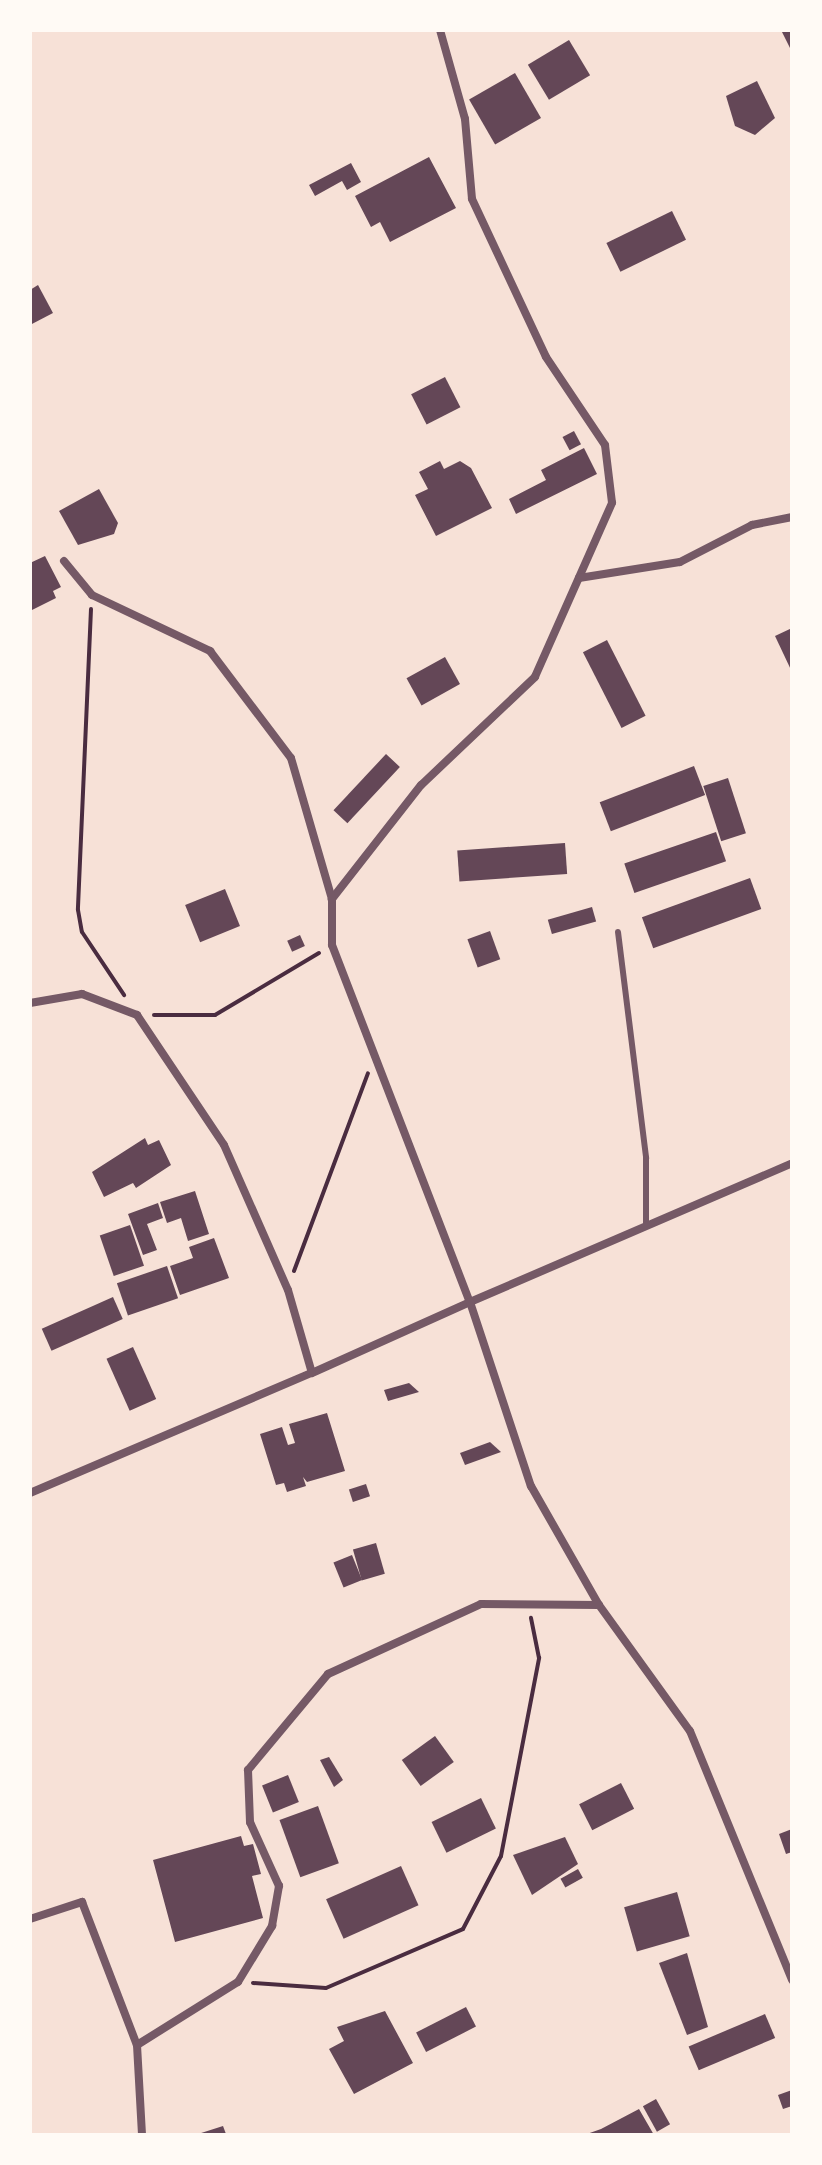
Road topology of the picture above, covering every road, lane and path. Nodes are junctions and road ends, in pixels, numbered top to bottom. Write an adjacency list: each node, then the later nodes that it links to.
1 (440, 30): 4 (street)
2 (792, 517): 4 (street)
3 (64, 561): 5 (street)
4 (579, 578): 6 (street)
5 (92, 595): 6 (street); 10 (path)
6 (332, 899): 8 (street)
7 (618, 932): 13 (lane)
8 (332, 945): 10 (path); 11 (street)
9 (30, 1003): 10 (street)
10 (137, 1015): 14 (street)
11 (376, 1052): 14 (path); 15 (street)
12 (792, 1163): 13 (street)
13 (646, 1223): 15 (street)
14 (288, 1290): 16 (street)
15 (470, 1302): 16 (street); 19 (street)
16 (312, 1373): 17 (street)
17 (30, 1493)
18 (528, 1604): 19 (street); 22 (street); 22 (path)
19 (599, 1605): 21 (street)
20 (30, 1919): 23 (street)
21 (792, 1980)
22 (238, 1982): 23 (street)
23 (137, 2045): 24 (street)
24 (142, 2135)

